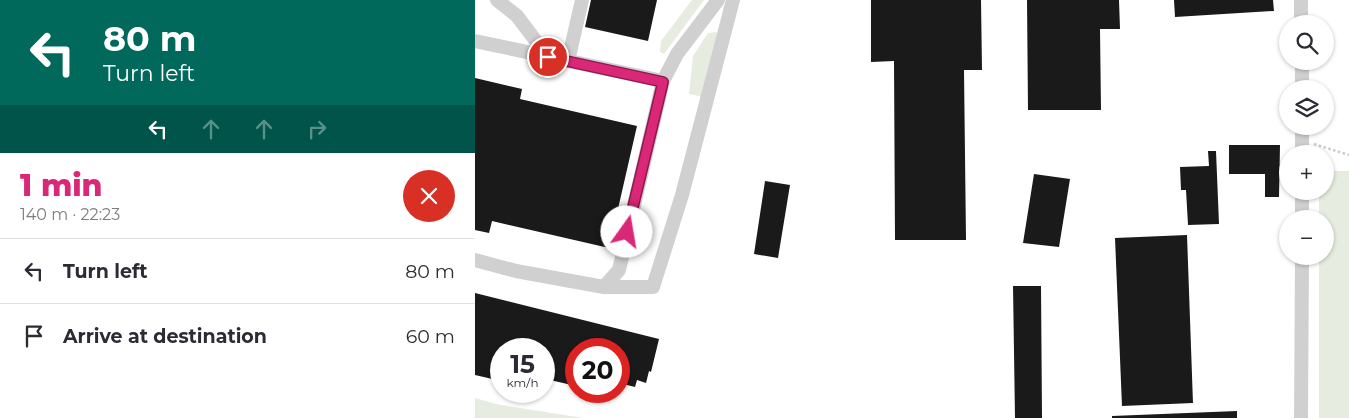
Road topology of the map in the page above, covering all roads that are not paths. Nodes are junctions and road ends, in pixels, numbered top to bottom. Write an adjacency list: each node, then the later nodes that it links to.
1 (497, 0): 8 (street)
2 (582, 0): 9 (street)
3 (718, 0): 10 (street)
4 (733, 0): 13 (street)
5 (1301, 0): 6 (street)
6 (1301, 15)
7 (475, 41): 8 (street)
8 (548, 57): 9 (street)
9 (568, 61): 10 (street)
10 (663, 82): 13 (street)
11 (475, 260): 13 (street)
12 (1302, 265): 14 (street)
13 (604, 286)
14 (1301, 418)

